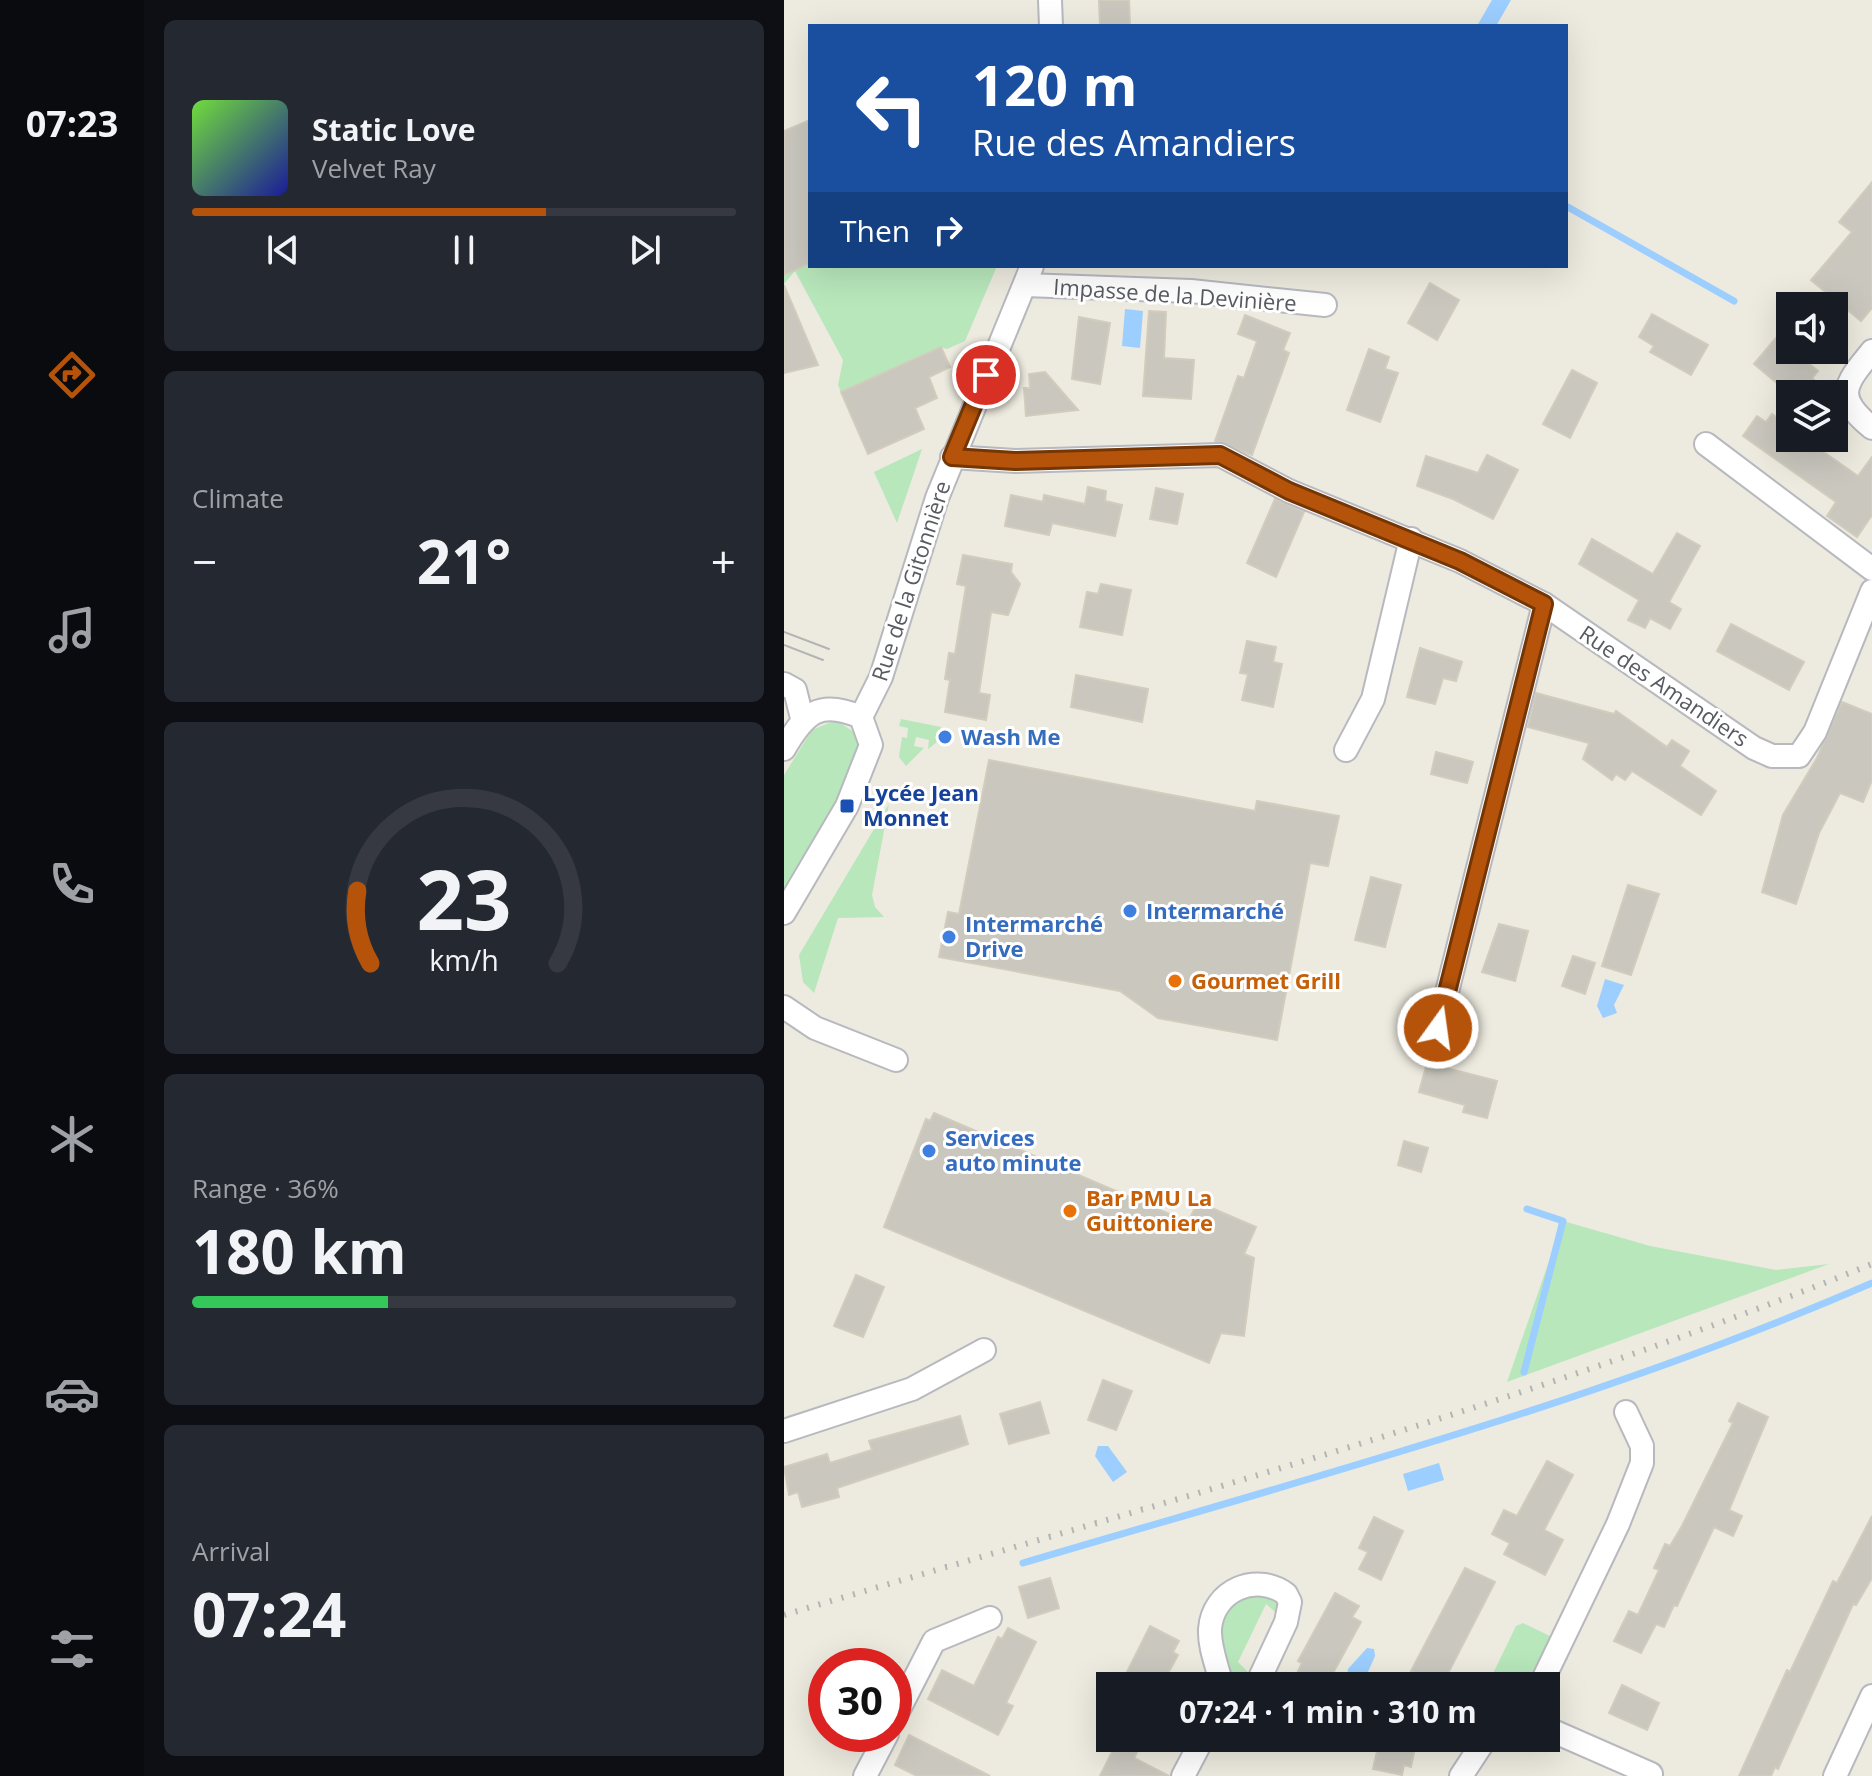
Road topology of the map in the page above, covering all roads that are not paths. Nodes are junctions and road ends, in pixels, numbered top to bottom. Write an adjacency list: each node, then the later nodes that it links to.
1 (1050, 0): 2 (street)
2 (1051, 24)
3 (1028, 276): 4 (street, Impasse de la Devinière); 8 (street, Rue de la Gitonnière)
4 (1325, 305)
5 (1872, 351): 6 (street)
6 (1872, 428)
7 (1706, 444): 10 (street)
8 (952, 457): 9 (street, Rue des Amandiers); 14 (street, Rue de la Gitonnière)
9 (1411, 539): 12 (street, Rue des Amandiers); 17 (street)
10 (1872, 569)
11 (1872, 591): 12 (street, Rue des Amandiers)
12 (1544, 604): 20 (street)
13 (784, 684): 15 (street)
14 (861, 717): 15 (street); 18 (street)
15 (802, 718): 16 (street)
16 (784, 749)
17 (1346, 750)
18 (784, 913)
19 (784, 1007): 21 (street)
20 (1438, 1028)
21 (896, 1060)
22 (984, 1350): 24 (street)
23 (1626, 1412): 28 (street)
24 (784, 1431)
25 (990, 1618): 29 (street)
26 (1219, 1672): 27 (street)
27 (1262, 1672)
28 (1547, 1672)
29 (912, 1684)
30 (1872, 1696): 39 (street)
31 (1560, 1734): 35 (street)
32 (878, 1752): 36 (street)
33 (1196, 1752): 37 (street)
34 (1477, 1752): 38 (street)
35 (1651, 1774)
36 (865, 1776)
37 (1183, 1776)
38 (1461, 1776)
39 (1835, 1776)

